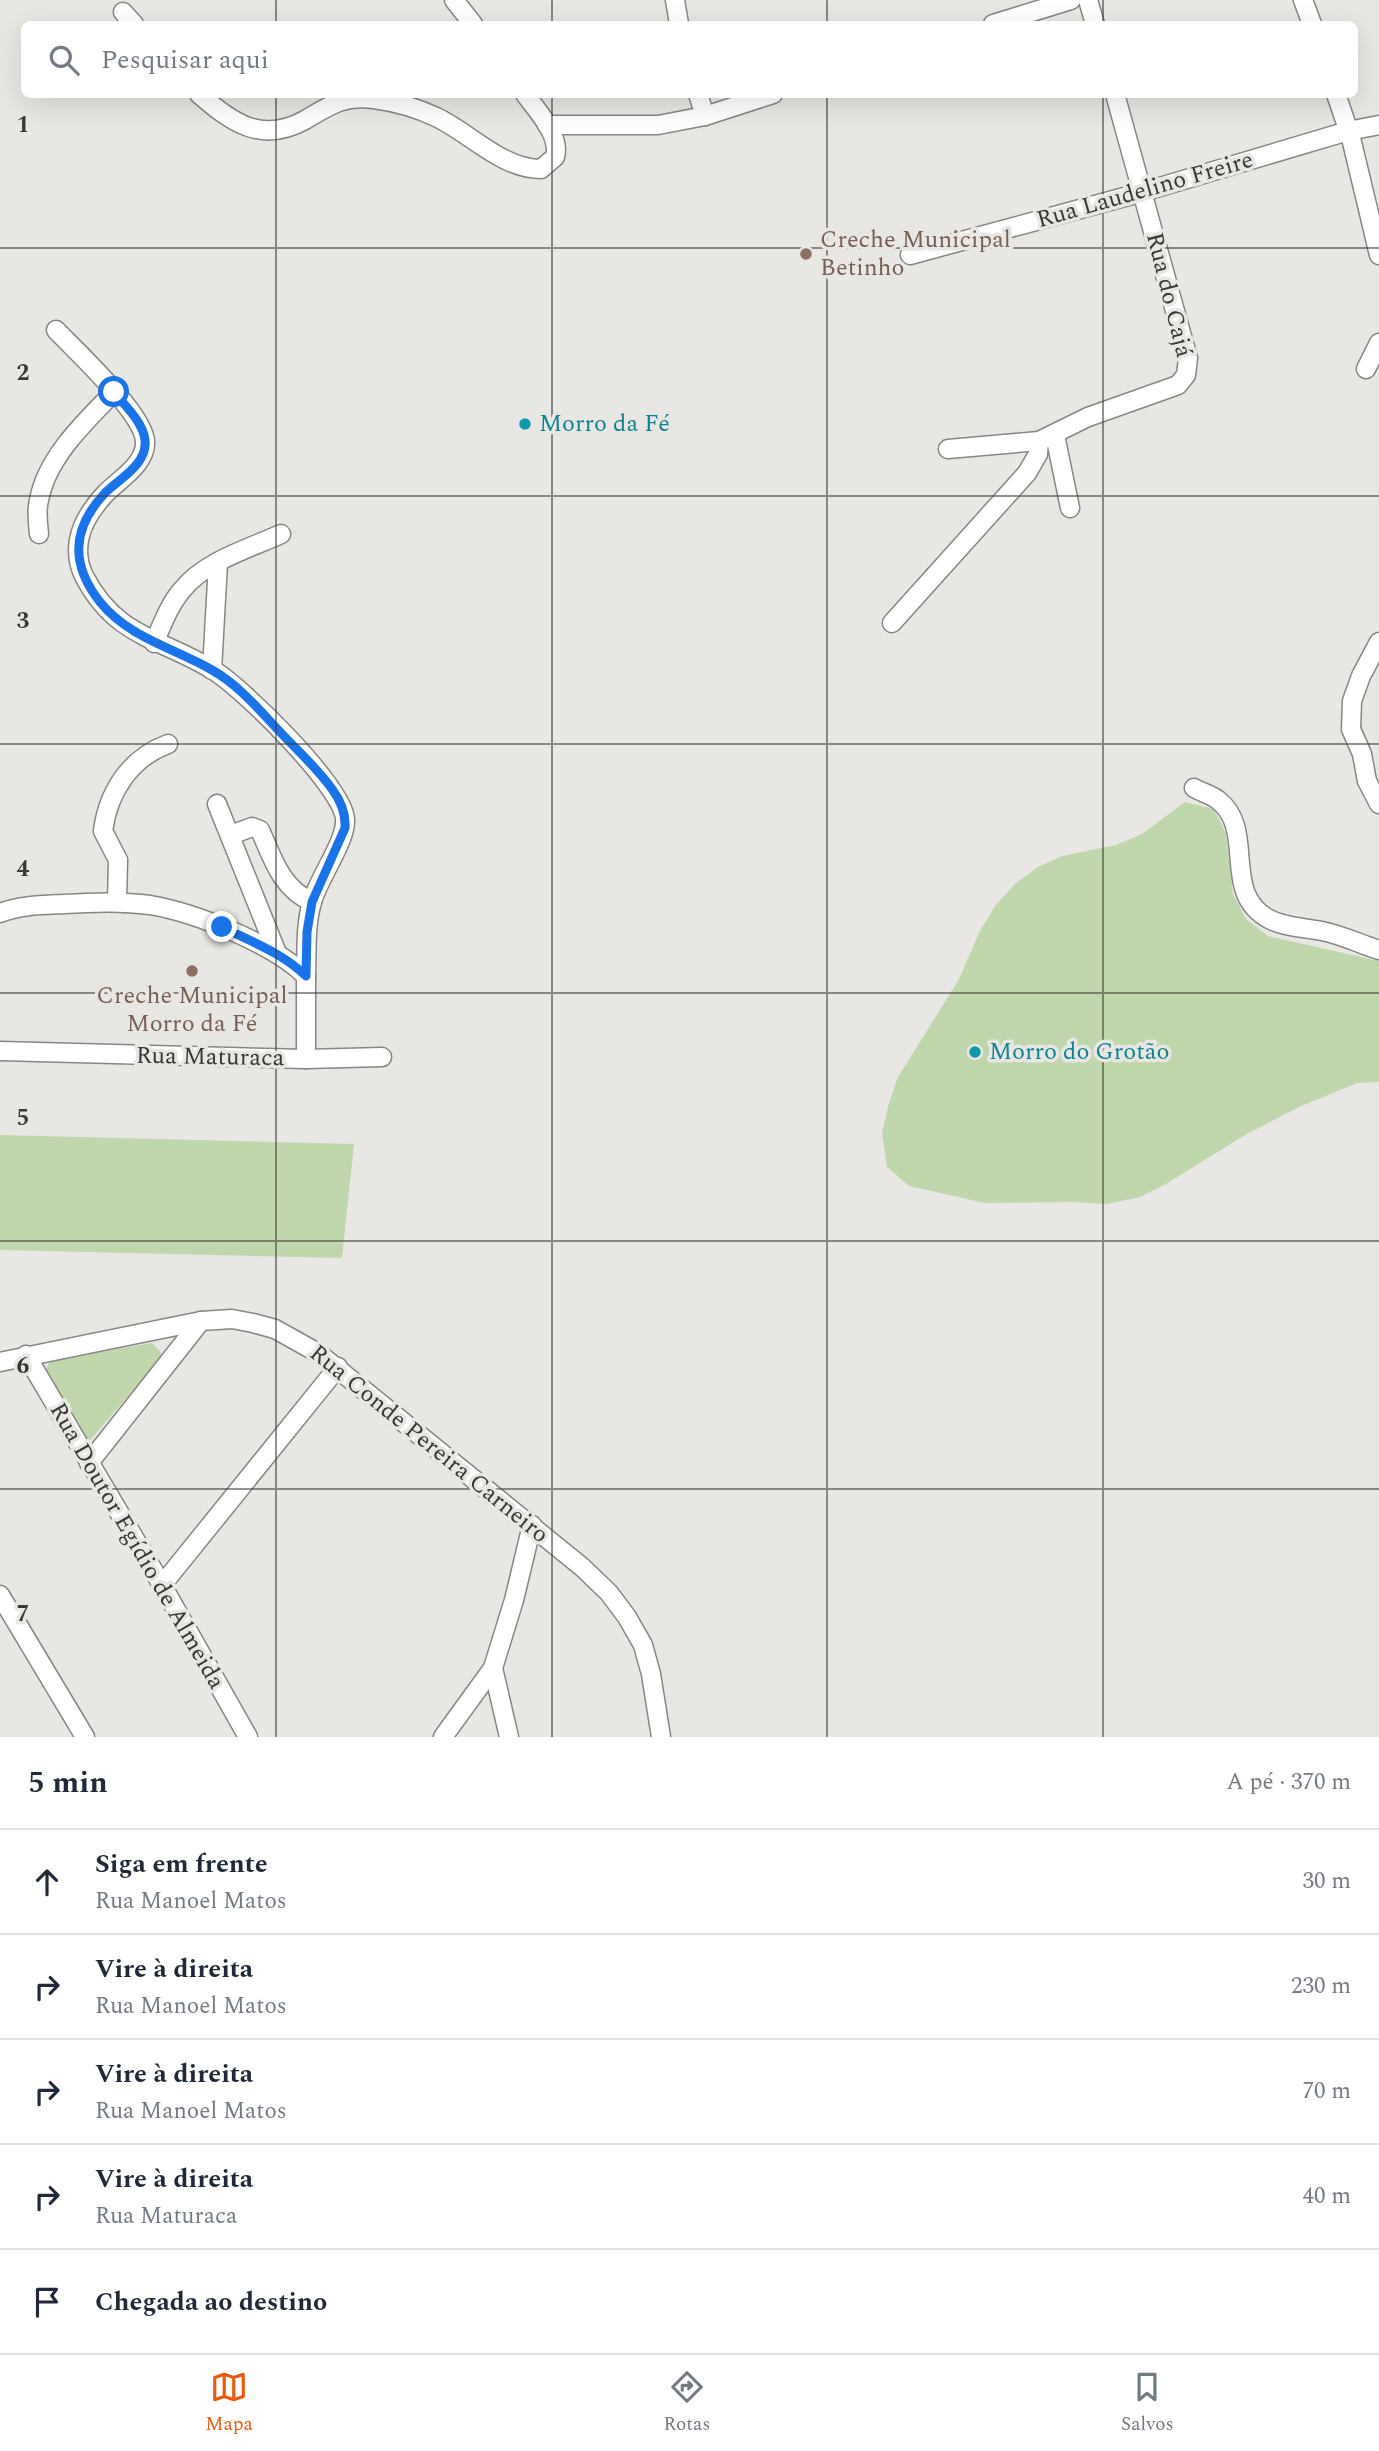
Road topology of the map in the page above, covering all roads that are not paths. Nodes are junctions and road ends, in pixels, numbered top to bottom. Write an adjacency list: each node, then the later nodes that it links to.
1 (454, 0): 6 (street)
2 (676, 0): 7 (street)
3 (1070, 0): 8 (street)
4 (1088, 0): 9 (street)
5 (1303, 0): 10 (street)
6 (471, 21)
7 (679, 21)
8 (1003, 21)
9 (1094, 21)
10 (1311, 21)
11 (204, 98): 12 (street)
12 (348, 98)
13 (358, 98): 20 (street)
14 (528, 98): 20 (street)
15 (699, 98): 19 (street)
16 (761, 98): 19 (street)
17 (1116, 98): 23 (street, Rua do Cajá)
18 (1337, 98): 22 (street)
19 (705, 116): 20 (street)
20 (547, 125)
21 (1379, 125): 22 (street, Rua Laudelino Freire)
22 (1348, 131): 23 (street, Rua Laudelino Freire); 25 (street)
23 (1143, 192): 24 (street, Rua Laudelino Freire); 30 (street, Rua do Cajá)
24 (910, 254)
25 (1379, 255)
26 (56, 330): 29 (street)
27 (1379, 343): 28 (street)
28 (1366, 369)
29 (114, 392): 33 (street); 38 (street, Rua Maturaca)
30 (1047, 438): 31 (street); 32 (street); 36 (street)
31 (948, 449)
32 (1070, 509)
33 (39, 534)
34 (281, 534): 35 (street)
35 (218, 563): 38 (street); 39 (street)
36 (892, 623)
37 (1379, 642): 43 (street)
38 (154, 643): 39 (street, Rua Maturaca)
39 (212, 670): 46 (street, Rua Maturaca)
40 (168, 744): 45 (street)
41 (1194, 788): 48 (street)
42 (217, 804): 44 (street)
43 (1379, 804)
44 (231, 835): 46 (street); 49 (street)
45 (117, 902): 47 (street); 49 (street)
46 (312, 902): 50 (street, Rua Maturaca)
47 (0, 913)
48 (1379, 950)
49 (276, 953): 50 (street)
50 (306, 976): 53 (street, Rua Maturaca)
51 (0, 1051): 53 (street, Rua Maturaca)
52 (382, 1057): 53 (street)
53 (306, 1059)
54 (201, 1321): 55 (street, Rua Conde Pereira Carneiro); 57 (street, Rua Conde Pereira Carneiro); 58 (street)
55 (26, 1355): 56 (street, Rua Conde Pereira Carneiro); 58 (street, Rua Doutor Egídio de Almeida)
56 (0, 1362)
57 (338, 1367): 59 (street, Rua Conde Pereira Carneiro); 60 (street)
58 (89, 1463): 60 (street, Rua Doutor Egídio de Almeida)
59 (532, 1525): 62 (street); 67 (street, Rua Conde Pereira Carneiro)
60 (162, 1585): 64 (street, Rua Doutor Egídio de Almeida)
61 (0, 1595): 63 (street)
62 (493, 1668): 65 (street); 66 (street)
63 (85, 1737)
64 (248, 1737)
65 (443, 1737)
66 (509, 1737)
67 (661, 1737)

